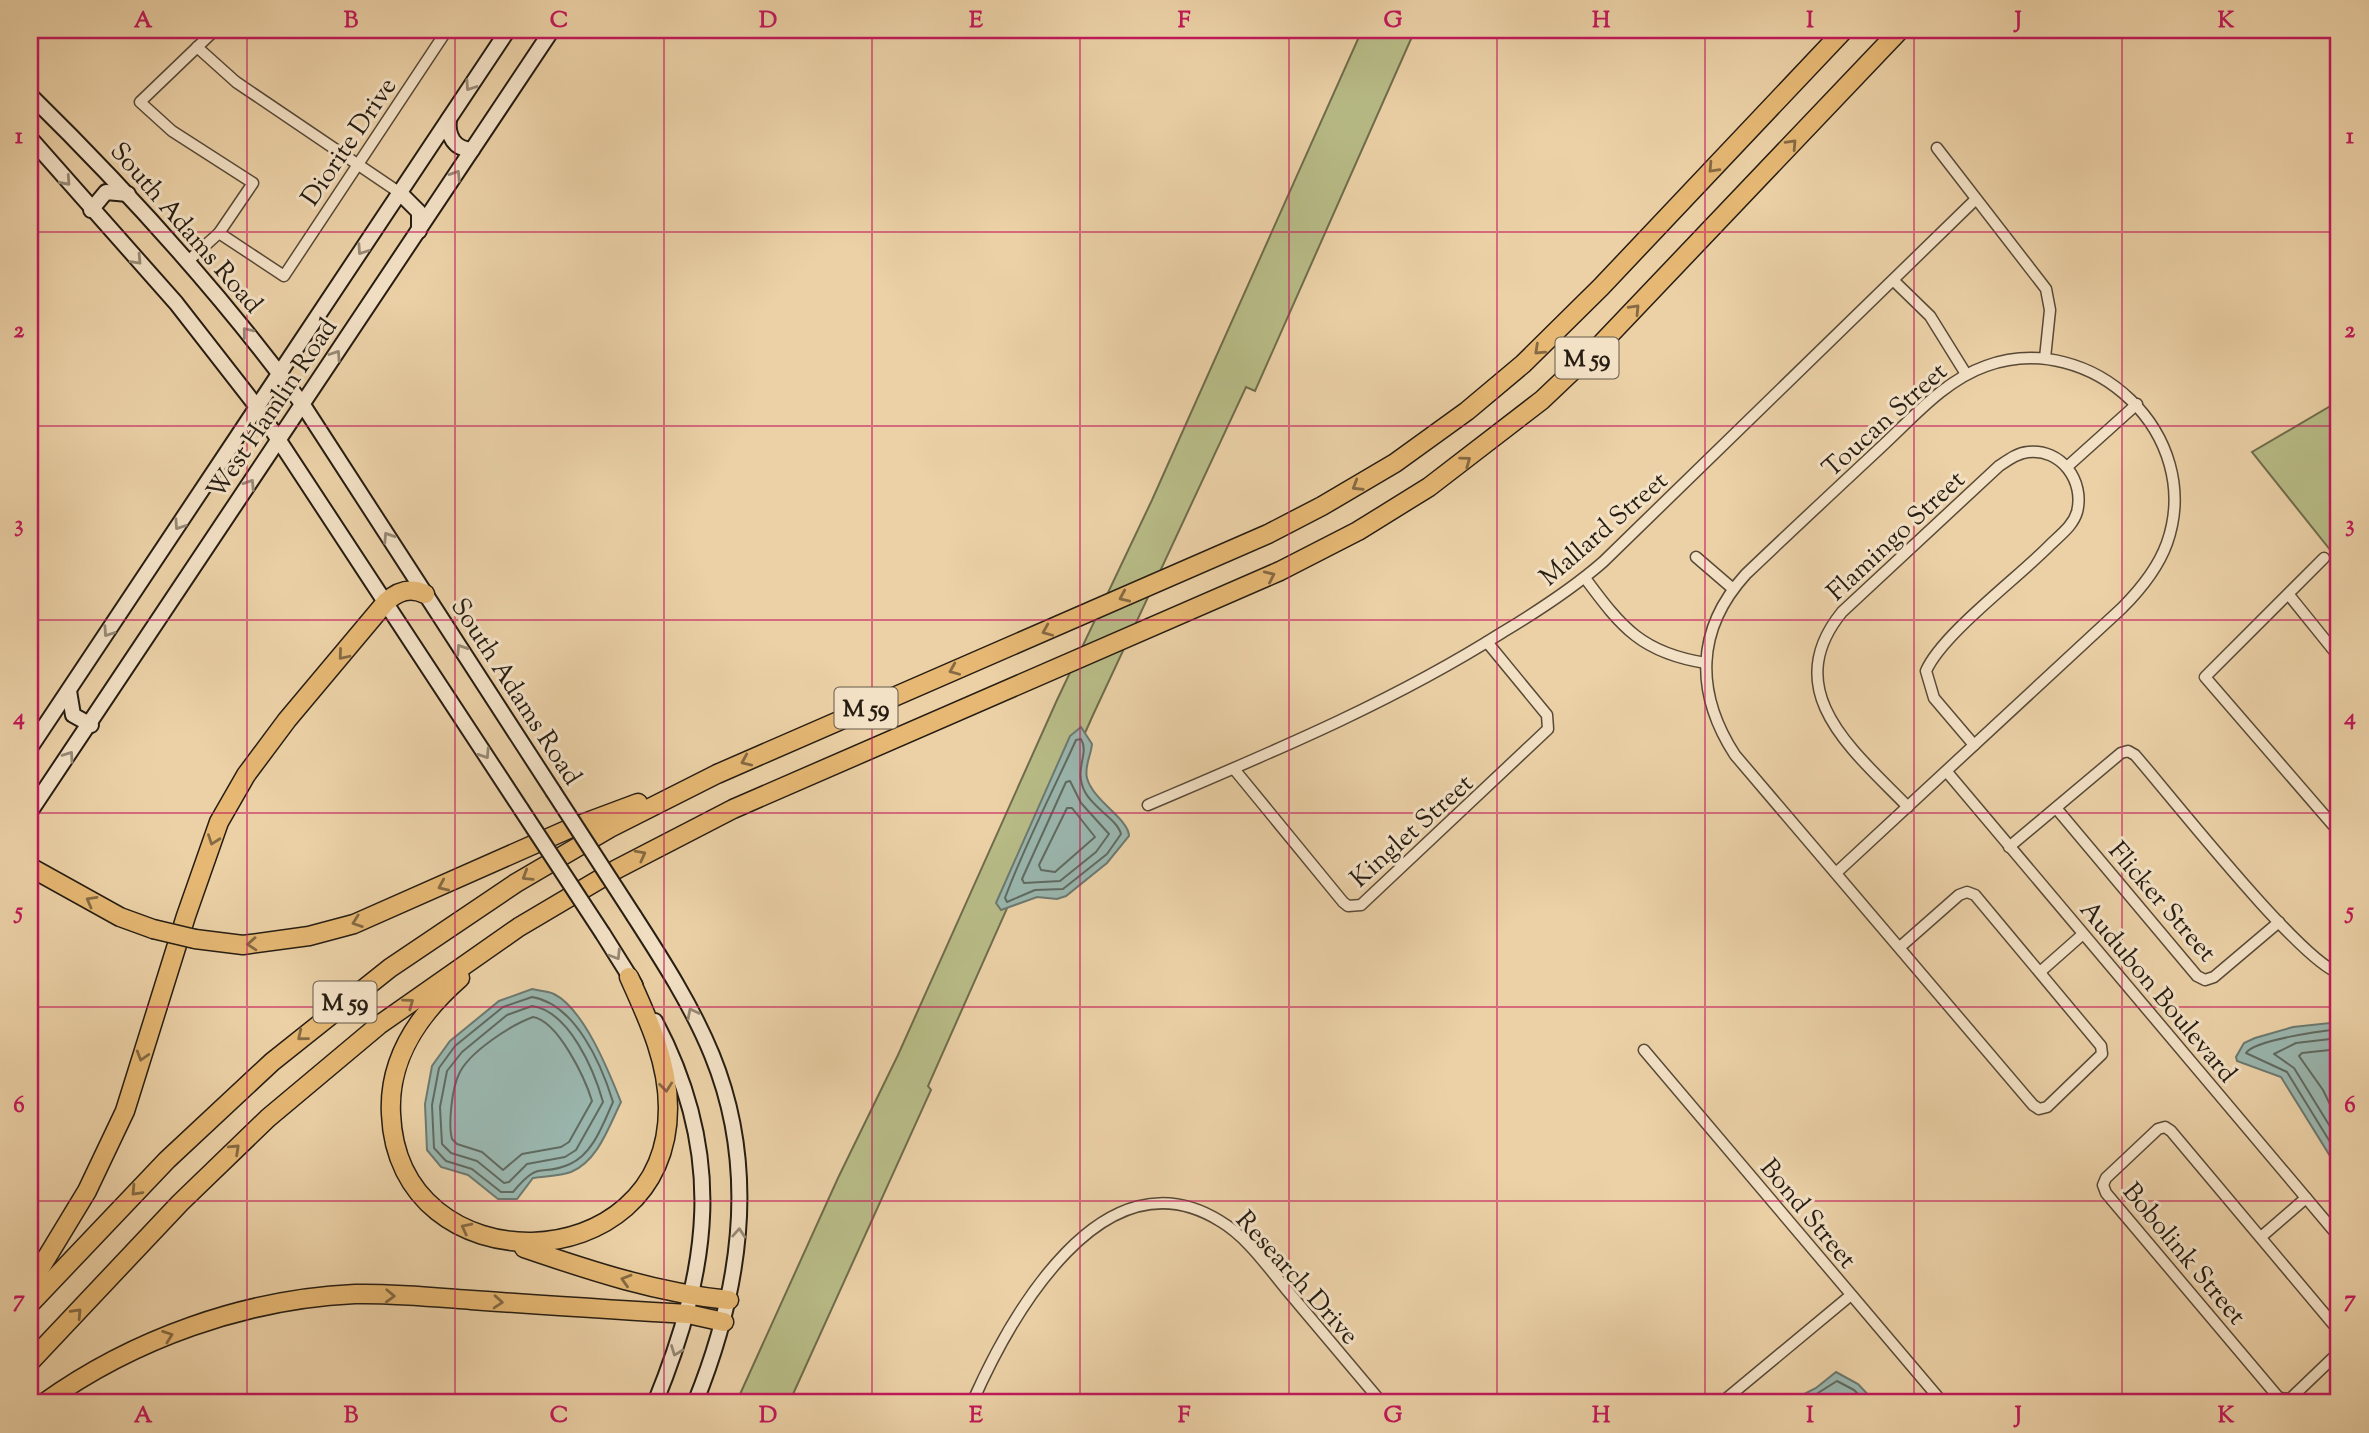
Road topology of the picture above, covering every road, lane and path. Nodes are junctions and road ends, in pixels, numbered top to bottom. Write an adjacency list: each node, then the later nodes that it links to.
1 (215, 30): 9 (street)
2 (447, 30): 15 (street, Diorite Drive)
3 (508, 30): 11 (main road, West Hamlin Road, one-way to 11)
4 (552, 30): 14 (main road, West Hamlin Road)
5 (1844, 30): 48 (highway, M 59, one-way to 48)
6 (1900, 30): 58 (highway, M 59, one-way to 6)
7 (2335, 30): 8 (street)
8 (2339, 35)
9 (197, 47): 15 (street); 21 (street)
10 (30, 95): 17 (main road, South Adams Road)
11 (449, 117): 14 (main road); 16 (main road, West Hamlin Road)
12 (30, 138): 19 (main road, one-way to 19)
13 (1937, 148): 18 (street)
14 (472, 150): 20 (main road, West Hamlin Road, one-way to 14)
15 (358, 165): 16 (street); 21 (street, Diorite Drive)
16 (400, 193): 20 (main road); 25 (main road, West Hamlin Road, one-way to 25)
17 (128, 194): 19 (main road); 22 (main road, South Adams Road)
18 (1976, 199): 23 (street, Mallard Street); 24 (street)
19 (91, 210): 29 (main road, one-way to 29)
20 (418, 232): 28 (main road, West Hamlin Road, one-way to 20)
21 (219, 233): 22 (street)
22 (188, 261): 25 (main road, South Adams Road, one-way to 22)
23 (1894, 281): 26 (street); 34 (street, Mallard Street)
24 (2045, 358): 26 (street, Toucan Street); 27 (street, Toucan Street)
25 (279, 374): 28 (main road, South Adams Road); 29 (main road, West Hamlin Road)
26 (1966, 374): 35 (street, Toucan Street)
27 (2137, 404): 31 (street); 44 (street, Toucan Street)
28 (303, 405): 30 (main road, West Hamlin Road); 36 (main road, South Adams Road, one-way to 28)
29 (257, 407): 30 (main road); 42 (main road, West Hamlin Road, one-way to 42)
30 (280, 439): 38 (main road); 43 (main road, West Hamlin Road, one-way to 30)
31 (2067, 466): 44 (street); 50 (street, Flamingo Street)
32 (1696, 557): 35 (street)
33 (2324, 558): 37 (street)
34 (1585, 578): 39 (street, Mallard Street); 41 (street)
35 (1732, 588): 41 (street, Toucan Street)
36 (425, 594): 38 (highway); 72 (main road, South Adams Road, one-way to 36, bridge)
37 (2289, 594): 40 (street); 53 (street)
38 (386, 602): 63 (main road, one-way to 63, bridge); 69 (highway, one-way to 69)
39 (1487, 642): 46 (street, Mallard Street); 46 (street, Kinglet Street)
40 (2339, 657)
41 (1706, 663): 56 (street, Toucan Street)
42 (69, 691): 43 (main road); 45 (main road, West Hamlin Road)
43 (90, 725): 52 (main road, West Hamlin Road, one-way to 43)
44 (1974, 746): 47 (street, Toucan Street)
45 (30, 748)
46 (1234, 769): 49 (street, Mallard Street)
47 (1947, 772): 50 (street, Toucan Street); 54 (street, Audubon Boulevard)
48 (717, 774): 55 (highway, one-way to 55, bridge); 73 (highway, M 59, one-way to 73)
49 (1148, 805)
50 (1908, 807): 56 (street, Toucan Street)
51 (2056, 808): 54 (street); 57 (street); 57 (street, Flicker Street)
52 (30, 812)
53 (2339, 832)
54 (2009, 847): 59 (street, Audubon Boulevard)
55 (30, 867)
56 (1836, 873): 60 (street)
57 (2279, 922): 62 (street)
58 (519, 927): 68 (highway, one-way to 58); 78 (highway, M 59, one-way to 58)
59 (2083, 934): 61 (street); 65 (street, Audubon Boulevard)
60 (1900, 947): 61 (street); 61 (street)
61 (2040, 972)
62 (2339, 972)
63 (629, 977): 68 (highway, one-way to 68); 71 (main road)
64 (1644, 1050): 70 (street, Bond Street)
65 (2306, 1198): 66 (street); 67 (street, Audubon Boulevard)
66 (2261, 1237): 76 (street, Bobolink Street); 77 (street, Bobolink Street)
67 (2339, 1237)
68 (508, 1242): 71 (highway, one-way to 68)
69 (30, 1285)
70 (1851, 1295): 84 (street); 85 (street, Bond Street)
71 (692, 1296): 72 (highway); 74 (main road)
72 (729, 1300): 75 (main road, South Adams Road)
73 (30, 1304)
74 (688, 1314): 75 (highway); 79 (highway, one-way to 74); 80 (main road, one-way to 80)
75 (724, 1322): 81 (main road, South Adams Road)
76 (2339, 1331)
77 (2339, 1352)
78 (30, 1362)
79 (44, 1403)
80 (655, 1403)
81 (695, 1403)
82 (972, 1403): 83 (street, Research Drive)
83 (1382, 1403)
84 (1721, 1403)
85 (1943, 1403)

